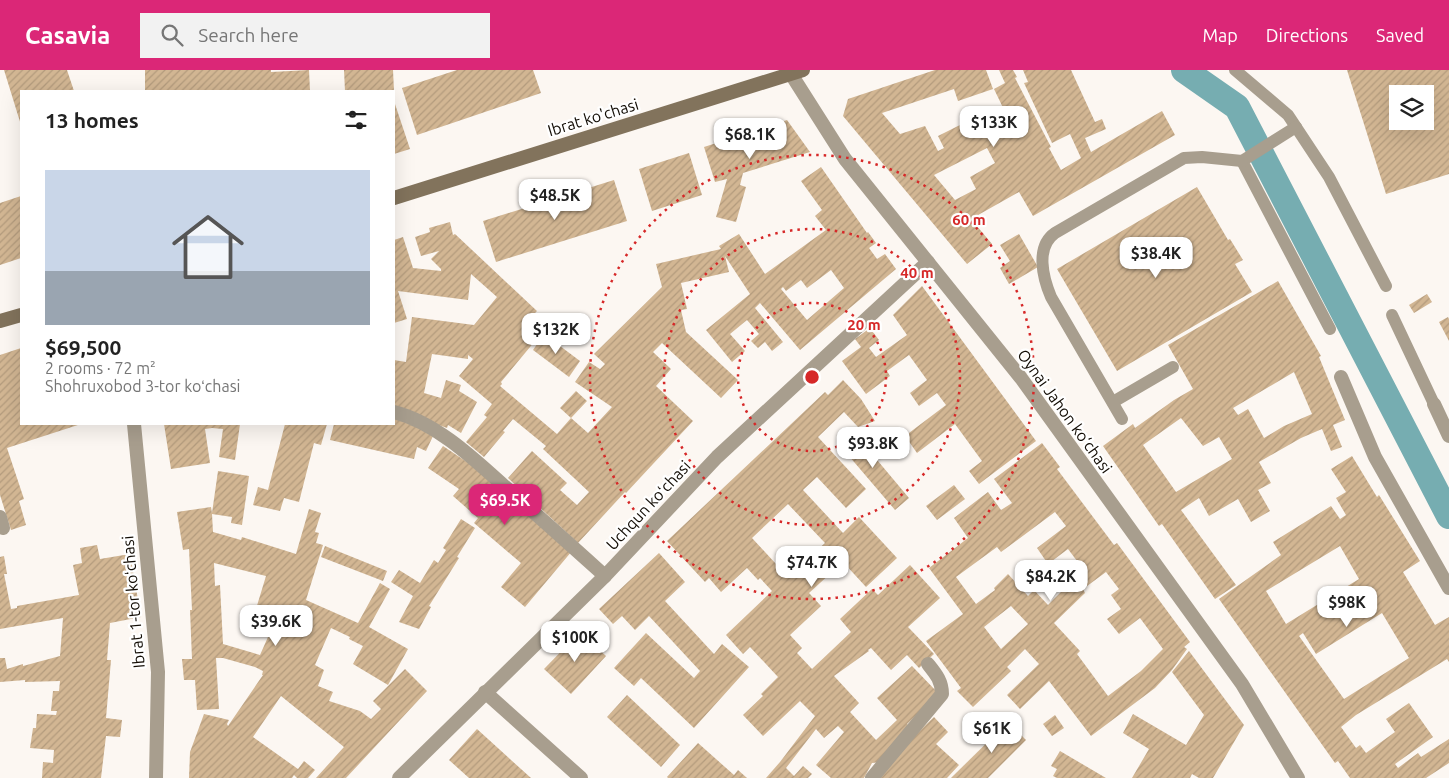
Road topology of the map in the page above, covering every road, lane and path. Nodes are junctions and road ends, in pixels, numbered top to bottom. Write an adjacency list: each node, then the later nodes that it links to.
1 (1235, 70): 3 (lane)
2 (797, 72): 5 (main road, Ibrat ko'chasi); 6 (street, Oynai Jahon ko‘chasi)
3 (1292, 130): 4 (lane); 7 (lane)
4 (1246, 159): 11 (lane); 14 (lane)
5 (395, 198)
6 (928, 262): 20 (street, Uchqun koʻchasi); 24 (street, Oynai Jahon ko‘chasi)
7 (1386, 286)
8 (20, 315): 10 (main road)
9 (1392, 315): 15 (lane)
10 (0, 322)
11 (1330, 329)
12 (1173, 367): 14 (lane)
13 (1341, 377): 21 (street)
14 (1113, 402): 17 (lane)
15 (1434, 404): 19 (street)
16 (395, 412): 20 (street)
17 (1122, 418)
18 (134, 425): 25 (street, Ibrat 1-tor koʻchasi)
19 (1449, 436)
20 (605, 576): 23 (street, Uchqun koʻchasi)
21 (1449, 588)
22 (928, 664): 28 (street)
23 (486, 692): 26 (street, Uchqun koʻchasi); 27 (street)
24 (1293, 776)
25 (156, 778)
26 (398, 778)
27 (581, 778)
28 (872, 778)

